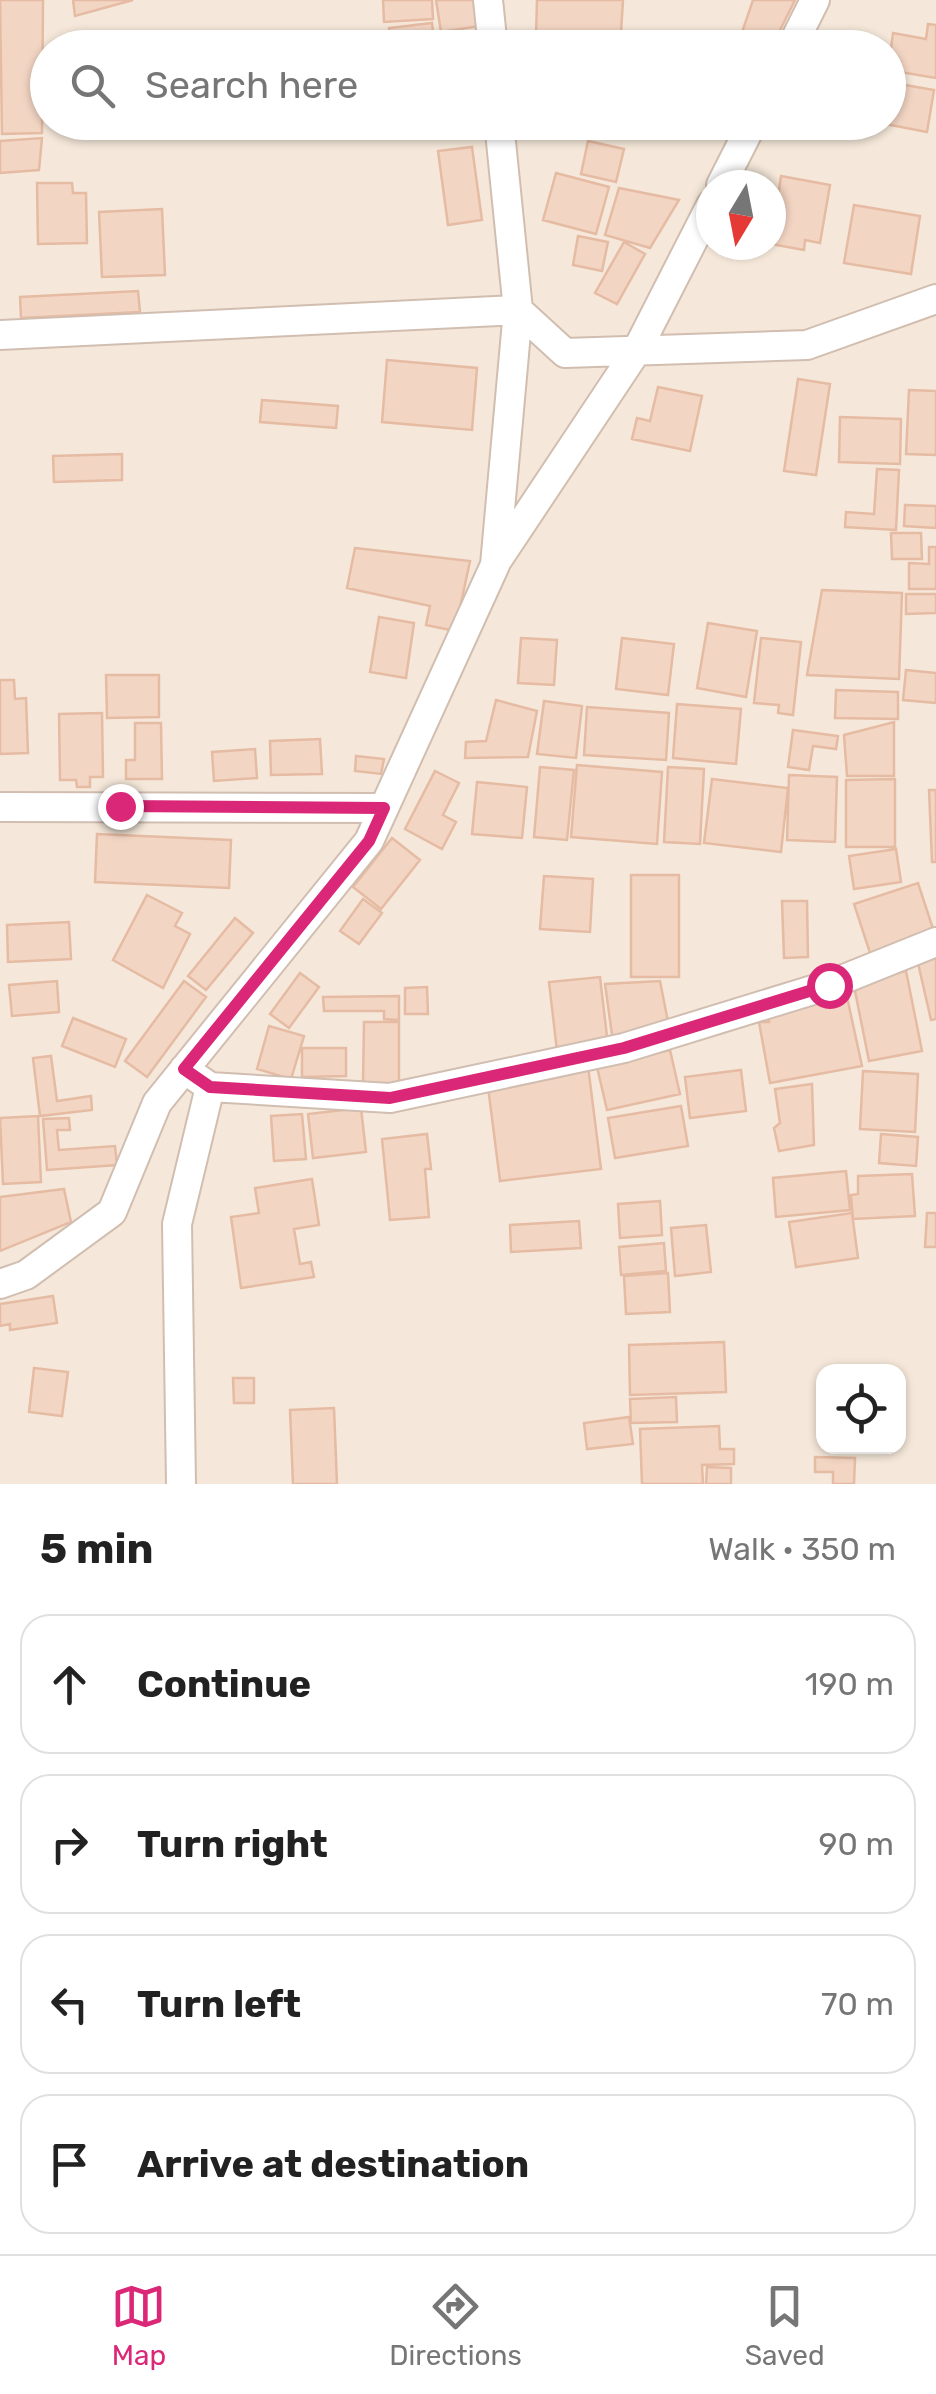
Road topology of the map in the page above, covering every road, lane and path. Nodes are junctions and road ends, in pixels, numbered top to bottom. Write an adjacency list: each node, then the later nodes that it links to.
1 (488, 0): 3 (street)
2 (815, 0): 4 (street)
3 (490, 30)
4 (800, 30)
5 (501, 140): 10 (street)
6 (744, 140): 7 (street)
7 (729, 170)
8 (696, 234): 12 (street)
9 (936, 299): 12 (street)
10 (518, 310): 11 (street); 12 (street); 13 (street)
11 (0, 335)
12 (637, 350): 13 (street)
13 (495, 565): 15 (street)
14 (0, 808): 15 (street)
15 (384, 808): 17 (street)
16 (936, 942): 18 (street)
17 (184, 1069): 18 (street); 19 (street)
18 (210, 1087): 20 (street)
19 (0, 1284)
20 (181, 1484)

